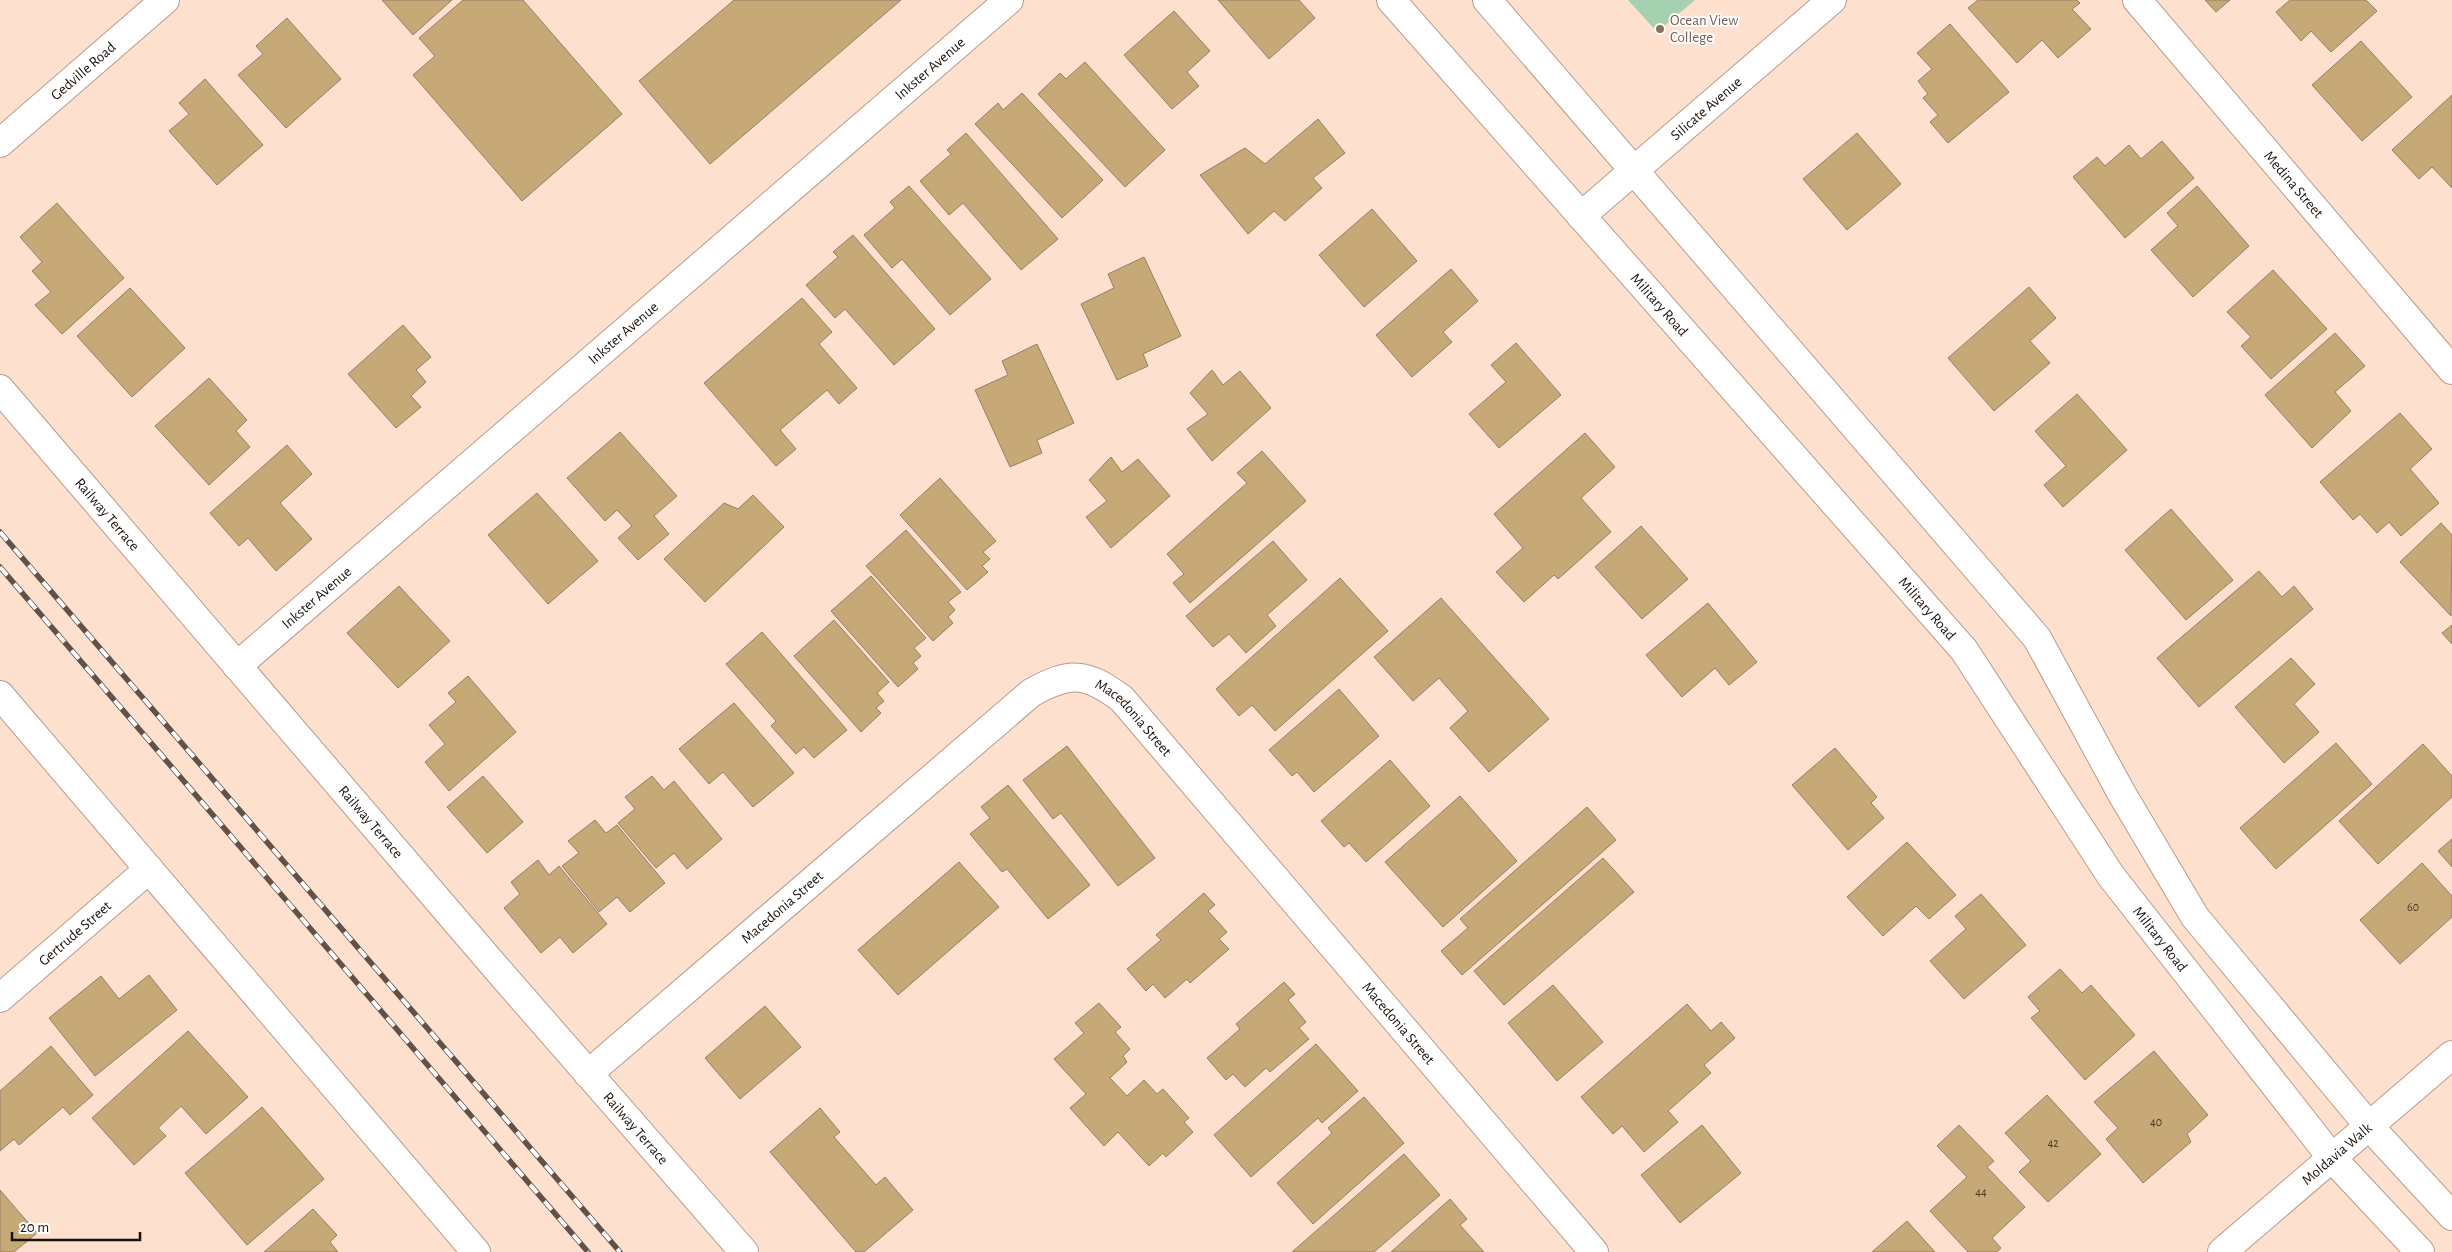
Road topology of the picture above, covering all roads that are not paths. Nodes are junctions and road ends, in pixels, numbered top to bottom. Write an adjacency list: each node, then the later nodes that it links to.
1 (166, 0): 7 (street, Gedville Road)
2 (1009, 0): 12 (street, Inkster Avenue)
3 (1390, 0): 9 (street, Military Road)
4 (1487, 0): 8 (street)
5 (1832, 0): 8 (street, Silicate Avenue)
6 (2137, 0): 10 (street, Medina Street)
7 (0, 143)
8 (1634, 170): 9 (street, Silicate Avenue); 18 (street)
9 (1581, 216): 19 (street, Military Road)
10 (2452, 370)
11 (0, 389): 12 (street, Railway Terrace)
12 (237, 666): 17 (street, Railway Terrace)
13 (0, 695): 14 (street)
14 (149, 869): 15 (street, Gertrude Street); 21 (street)
15 (0, 998)
16 (2452, 1055): 18 (street, Moldavia Walk)
17 (588, 1074): 22 (street, Railway Terrace); 23 (street, Macedonia Street)
18 (2370, 1126): 19 (street, Moldavia Walk); 20 (street)
19 (2332, 1158): 24 (street, Moldavia Walk); 25 (street, Military Road)
20 (2452, 1216)
21 (476, 1252)
22 (744, 1252)
23 (1594, 1252)
24 (2222, 1252)
25 (2420, 1252)

